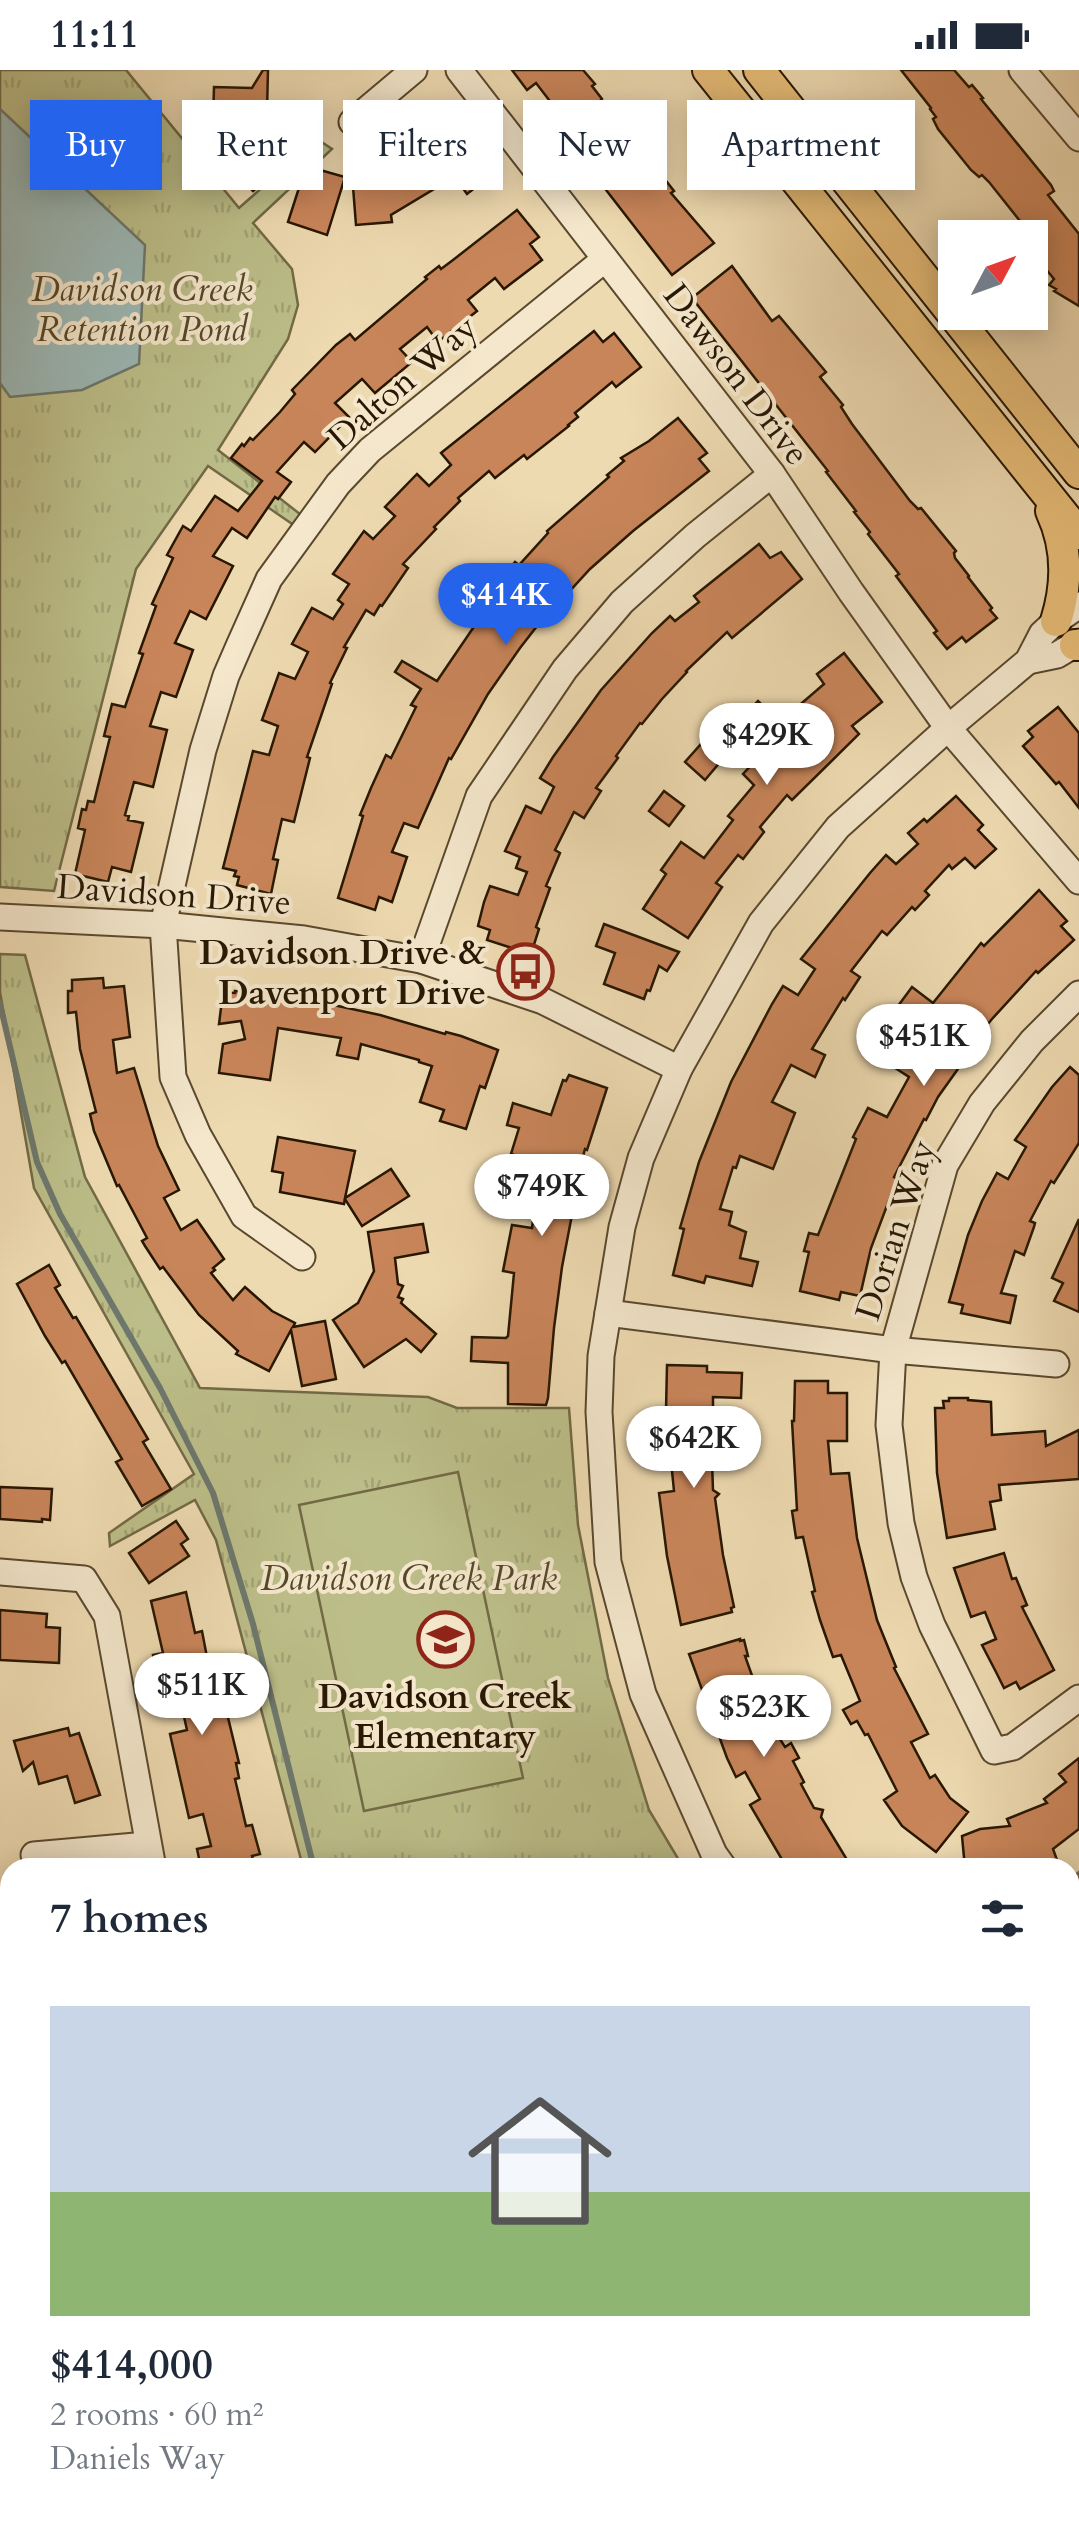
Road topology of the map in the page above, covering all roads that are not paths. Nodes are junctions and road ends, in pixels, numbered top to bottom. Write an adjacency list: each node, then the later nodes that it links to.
1 (414, 70): 6 (street)
2 (459, 70): 8 (street, Dawson Drive)
3 (708, 70): 11 (main road)
4 (759, 70): 9 (main road)
5 (1022, 70): 7 (street)
6 (378, 100)
7 (1079, 138)
8 (605, 259): 10 (street, Dawson Drive); 17 (street, Dalton Way)
9 (1079, 473)
10 (772, 474): 14 (street, Dawson Drive); 18 (street)
11 (1037, 481): 12 (main road); 13 (main road)
12 (1075, 527)
13 (1074, 631): 14 (street)
14 (948, 728): 15 (street, Dawson Drive); 20 (street)
15 (1079, 881)
16 (0, 917): 17 (street, Davidson Drive)
17 (163, 924): 18 (street, Davidson Drive); 21 (street, Dalton Way)
18 (421, 960): 20 (street, Davidson Drive)
19 (1079, 994): 23 (street, Dorian Way)
20 (679, 1070): 22 (street)
21 (302, 1257)
22 (608, 1312): 23 (street, Dorian Way); 29 (street)
23 (893, 1350): 24 (street, Dorian Way); 26 (street, Dorian Way)
24 (1056, 1364)
25 (0, 1572): 28 (street)
26 (1079, 1698)
27 (34, 1855): 28 (street)
28 (150, 1856)
29 (717, 1858)

